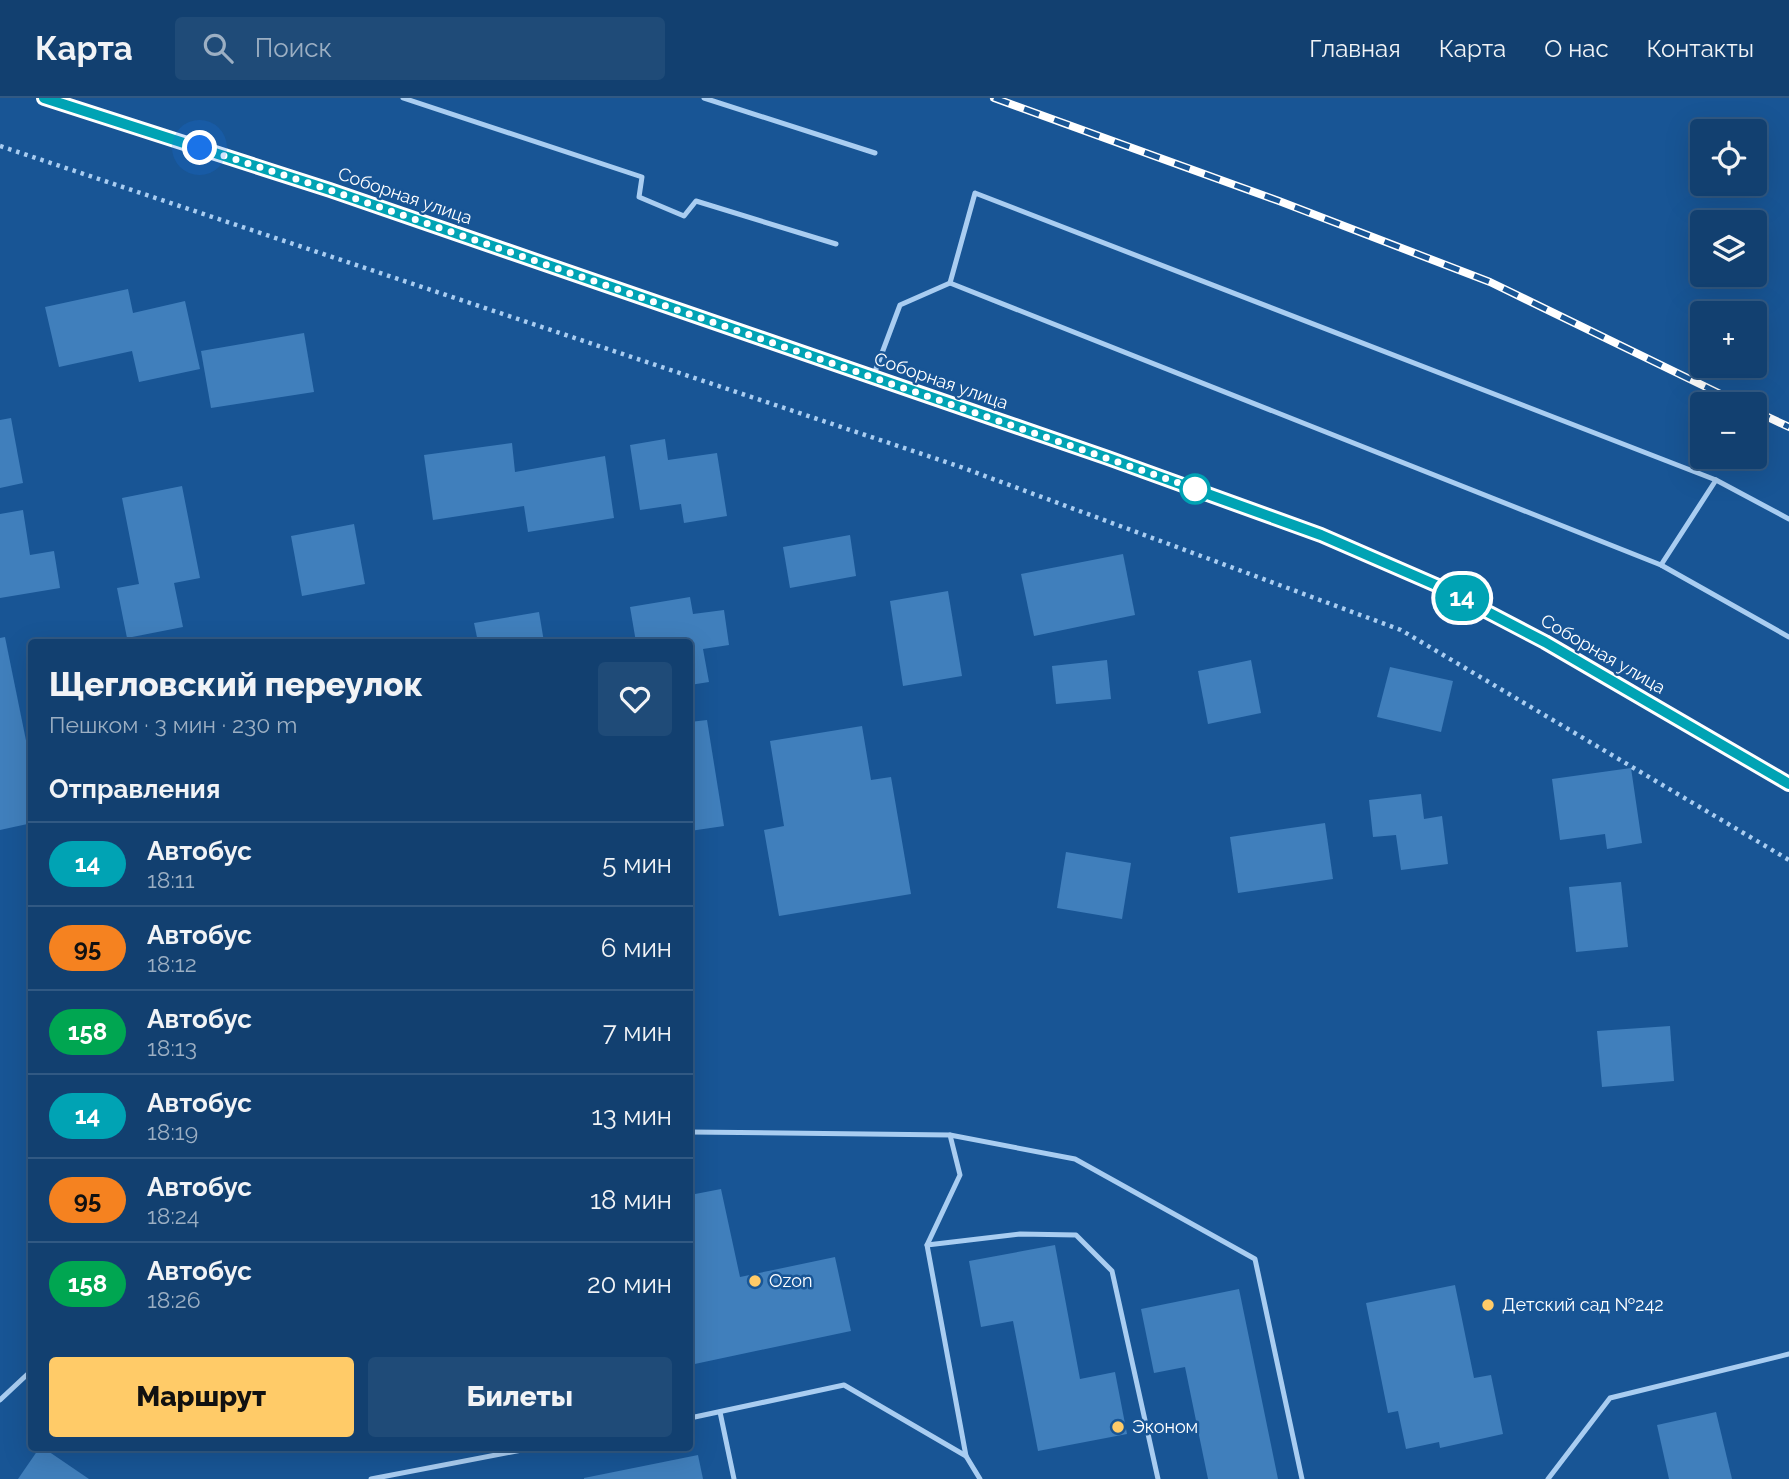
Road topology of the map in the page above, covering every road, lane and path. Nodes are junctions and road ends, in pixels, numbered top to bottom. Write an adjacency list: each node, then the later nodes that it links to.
1 (44, 98): 8 (street, Соборная улица)
2 (403, 98): 6 (lane)
3 (704, 98): 5 (lane)
4 (0, 146): 14 (path)
5 (875, 153)
6 (836, 244)
7 (950, 282): 8 (lane); 9 (lane); 11 (lane)
8 (873, 378): 13 (street, Соборная улица)
9 (1716, 480): 10 (lane); 11 (lane)
10 (1789, 519)
11 (1661, 565): 12 (lane)
12 (1789, 637)
13 (1789, 784)
14 (1789, 860)
15 (693, 1132): 16 (lane)
16 (950, 1135): 17 (lane); 29 (lane)
17 (928, 1245): 24 (lane); 28 (lane)
18 (1788, 1357): 30 (lane)
19 (28, 1374): 20 (lane)
20 (0, 1400)
21 (720, 1412): 22 (lane); 24 (lane); 26 (lane)
22 (693, 1417)
23 (516, 1451): 25 (lane)
24 (966, 1456): 27 (lane)
25 (371, 1479)
26 (734, 1479)
27 (980, 1479)
28 (1158, 1479)
29 (1302, 1479)
30 (1548, 1479)

